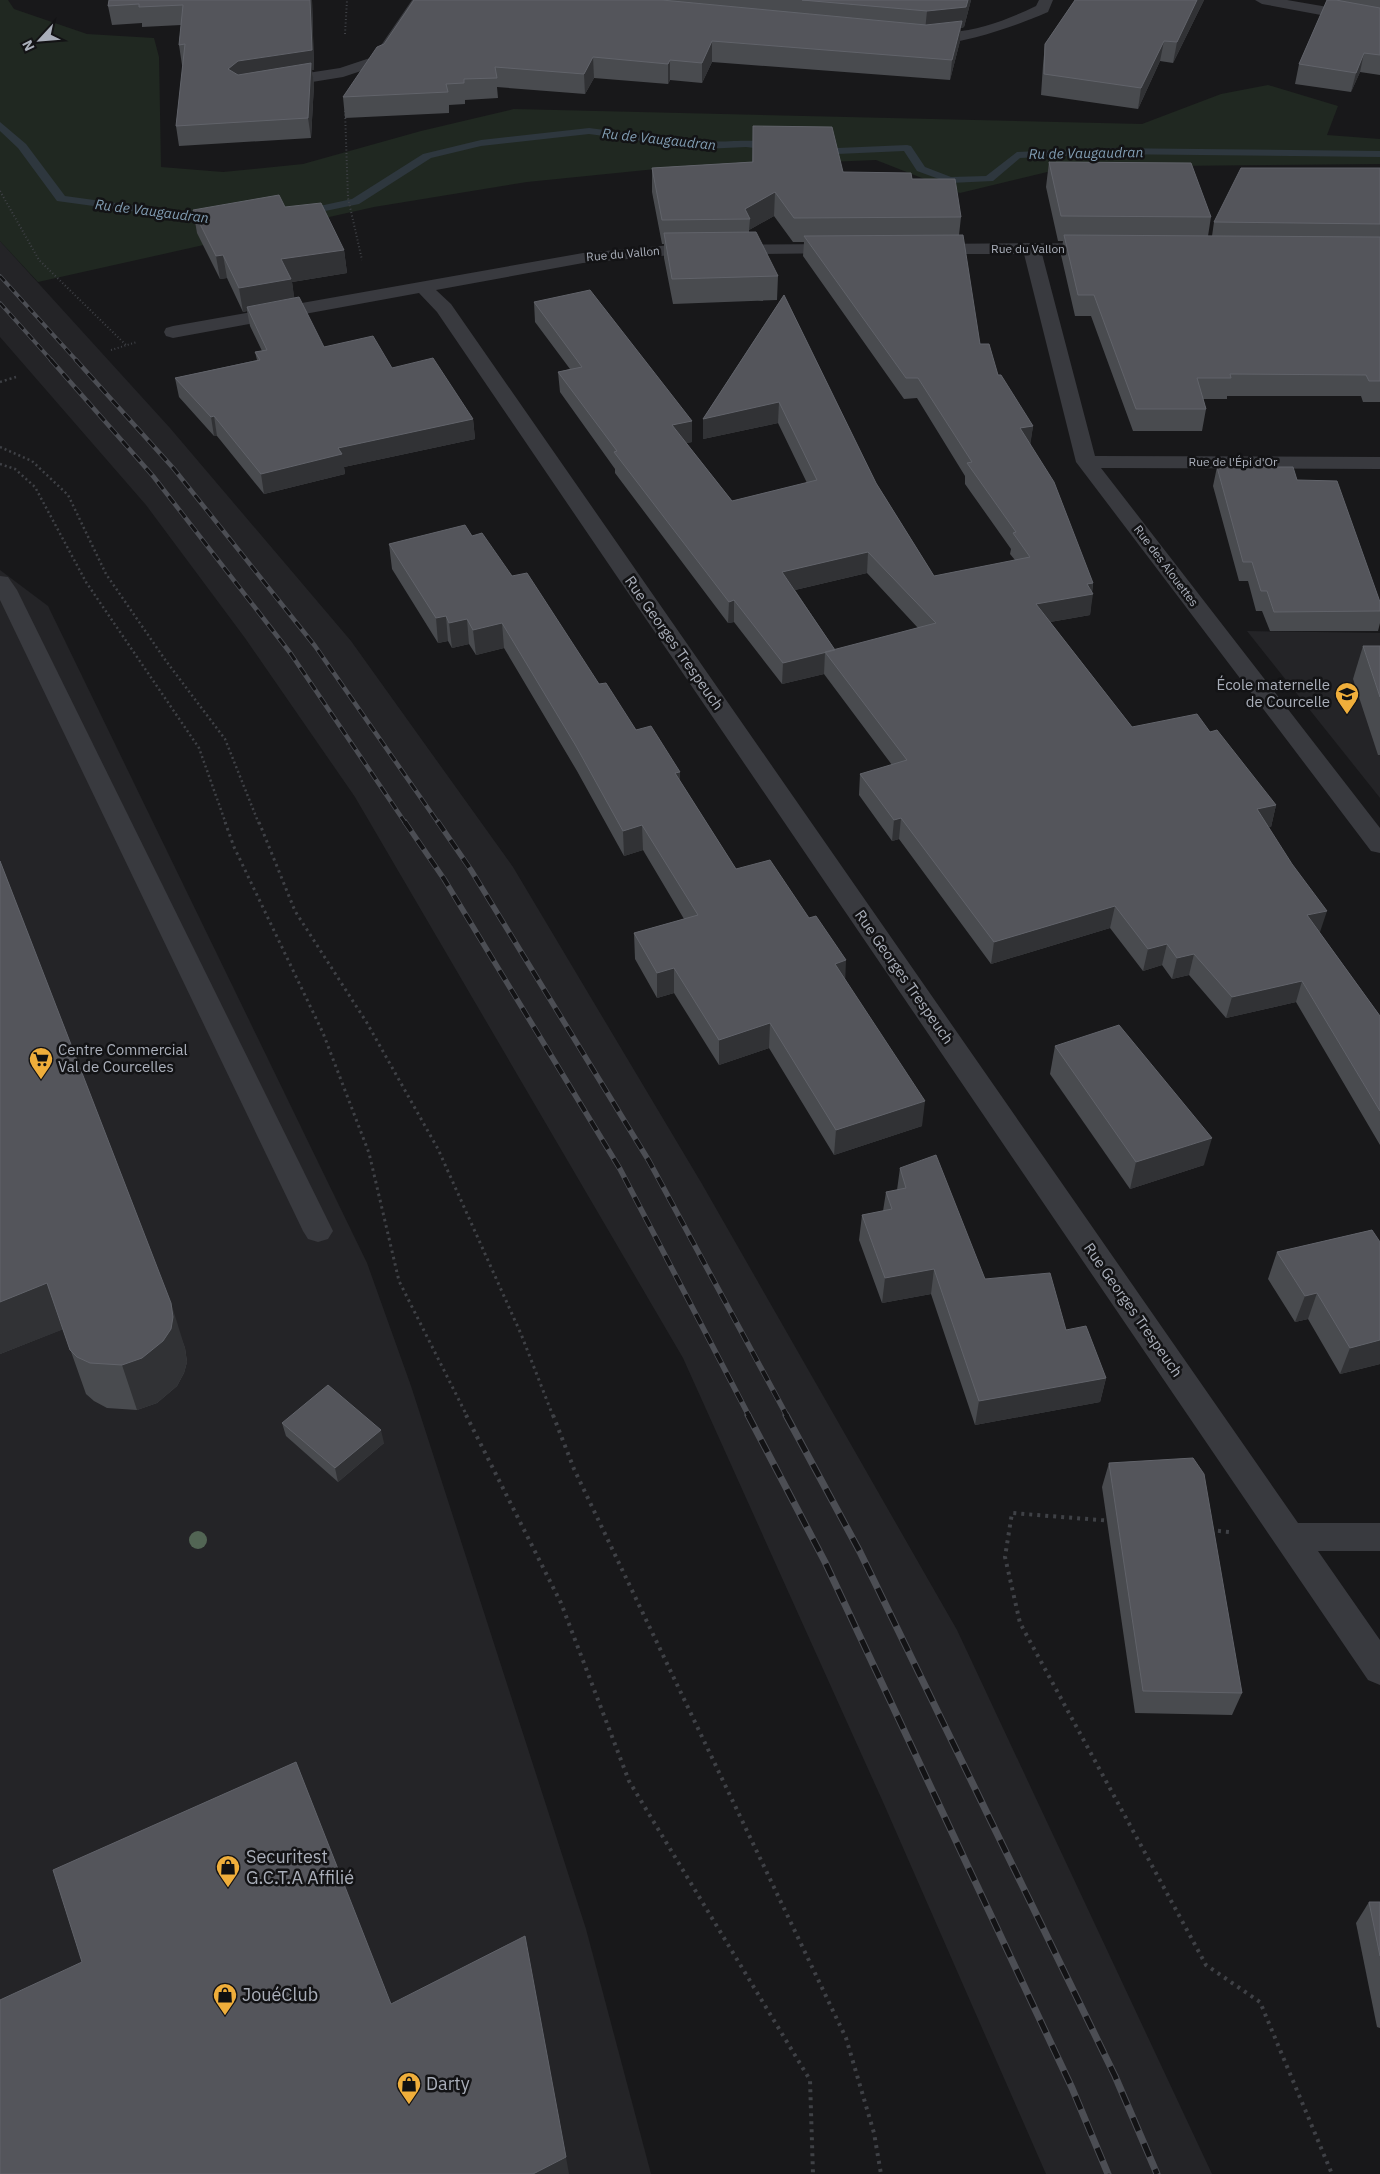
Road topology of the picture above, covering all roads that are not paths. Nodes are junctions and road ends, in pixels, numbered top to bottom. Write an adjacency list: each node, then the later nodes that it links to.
1 (419, 0): 6 (street)
2 (1046, 0): 5 (street)
3 (1262, 0): 4 (street)
4 (1380, 21)
5 (906, 36)
6 (260, 85)
7 (1032, 248): 9 (street, Rue du Vallon); 10 (street, Rue du Vallon); 13 (street, Rue des Alouettes)
8 (862, 249): 11 (street, Rue du Vallon)
9 (912, 249)
10 (1121, 249)
11 (424, 288): 12 (street, Rue du Vallon); 18 (street, Rue Georges Trespeuch)
12 (173, 332)
13 (1086, 462): 14 (street, Rue de l'Épi d'Or); 16 (street, Rue des Alouettes)
14 (1380, 463)
15 (0, 582): 17 (street)
16 (1380, 845)
17 (318, 1231)
18 (1289, 1537): 19 (street); 20 (street, Rue Georges Trespeuch)
19 (1380, 1537)
20 (1380, 1669)

